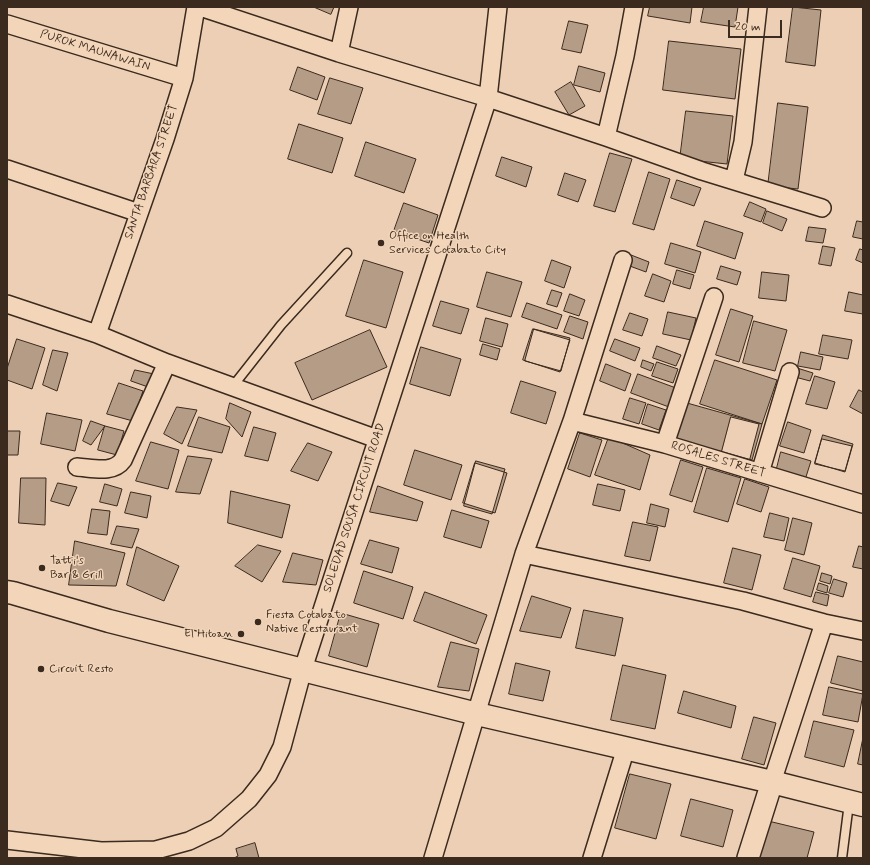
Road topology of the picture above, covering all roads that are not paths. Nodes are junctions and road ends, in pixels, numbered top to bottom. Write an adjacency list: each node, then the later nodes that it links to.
1 (196, 7): 9 (street, SANTA BARBARA STREET)
2 (200, 7): 8 (street)
3 (349, 7): 8 (street)
4 (498, 7): 10 (street, SOLEDAD SOUSA CIRCUIT ROAD)
5 (634, 7): 11 (street)
6 (758, 7): 13 (street)
7 (7, 24): 9 (street, PUROK MAUNAWAIN)
8 (339, 53): 10 (street)
9 (184, 78): 15 (street, SANTA BARBARA STREET)
10 (488, 98): 11 (street); 25 (street, SOLEDAD SOUSA CIRCUIT ROAD)
11 (606, 137): 13 (street)
12 (7, 169): 15 (street)
13 (734, 180): 14 (street)
14 (822, 208)
15 (139, 212): 20 (street, SANTA BARBARA STREET)
16 (347, 254): 23 (lane)
17 (623, 260): 24 (street)
18 (714, 297): 26 (street)
19 (7, 304): 20 (street)
20 (97, 334): 21 (street)
21 (167, 363): 23 (street); 27 (street)
22 (790, 372): 28 (street)
23 (233, 386): 25 (street)
24 (572, 421): 26 (street, ROSALES STREET); 30 (street)
25 (377, 439): 34 (street, SOLEDAD SOUSA CIRCUIT ROAD)
26 (665, 444): 28 (street, ROSALES STREET)
27 (77, 467)
28 (760, 473): 29 (street, ROSALES STREET)
29 (863, 504)
30 (524, 554): 32 (street); 35 (street)
31 (7, 592): 34 (main road)
32 (824, 623): 33 (street); 37 (street)
33 (863, 632)
34 (303, 669): 35 (main road); 40 (street, SOLEDAD SOUSA CIRCUIT ROAD)
35 (477, 714): 36 (main road); 41 (street)
36 (626, 748): 37 (main road); 42 (street)
37 (772, 782): 38 (main road); 43 (street)
38 (856, 803): 44 (lane)
39 (7, 840): 40 (street, SOLEDAD SOUSA CIRCUIT ROAD)
40 (100, 855)
41 (433, 858)
42 (592, 858)
43 (748, 858)
44 (842, 858)

